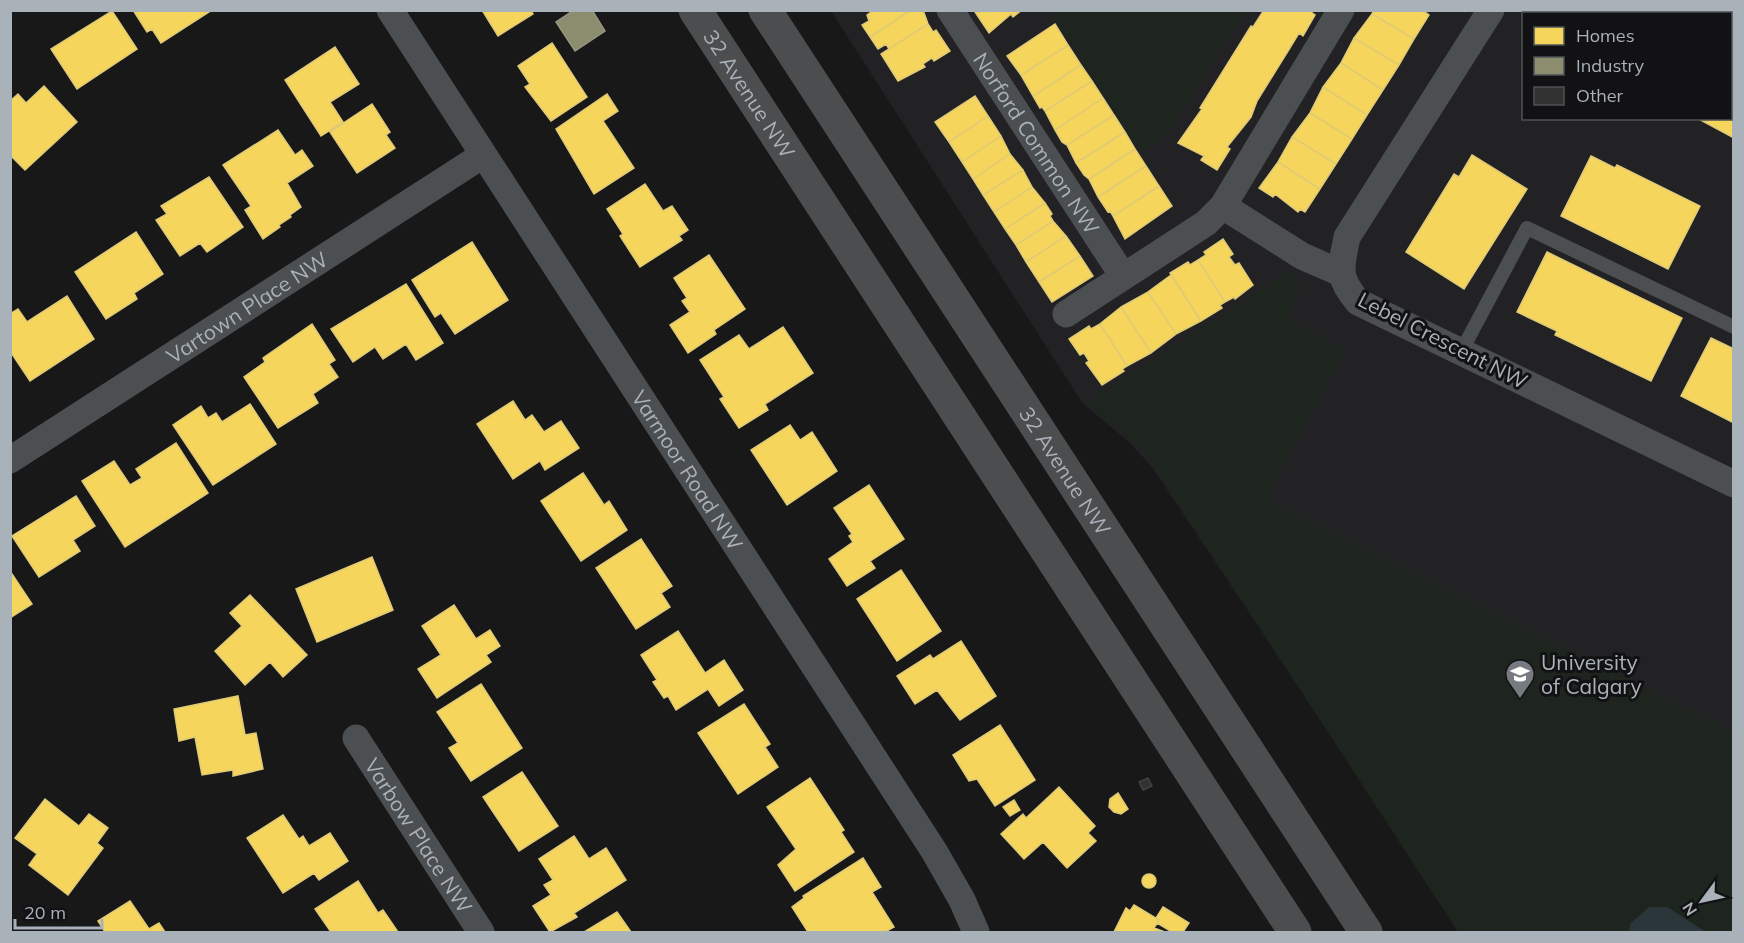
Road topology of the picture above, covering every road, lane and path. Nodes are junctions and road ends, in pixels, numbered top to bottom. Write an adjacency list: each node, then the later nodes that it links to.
1 (390, 10): 7 (street, Varmoor Road NW)
2 (695, 10): 19 (main road, 32 Avenue NW)
3 (765, 10): 20 (main road, 32 Avenue NW)
4 (950, 10): 10 (street, Norford Common NW)
5 (1341, 10): 8 (street)
6 (1491, 10): 9 (street, Lebel Crescent NW)
7 (483, 154): 14 (street, Vartown Place NW); 18 (street, Varmoor Road NW)
8 (1223, 206): 9 (street); 10 (street)
9 (1341, 273): 13 (street, Lebel Crescent NW)
10 (1123, 276): 11 (street)
11 (1066, 314)
12 (1734, 327): 13 (lane)
13 (1461, 352): 15 (street, Lebel Crescent NW)
14 (10, 460)
15 (1734, 484)
16 (356, 738): 17 (street, Varbow Place NW)
17 (481, 933)
18 (976, 933)
19 (1295, 933)
20 (1366, 933)

